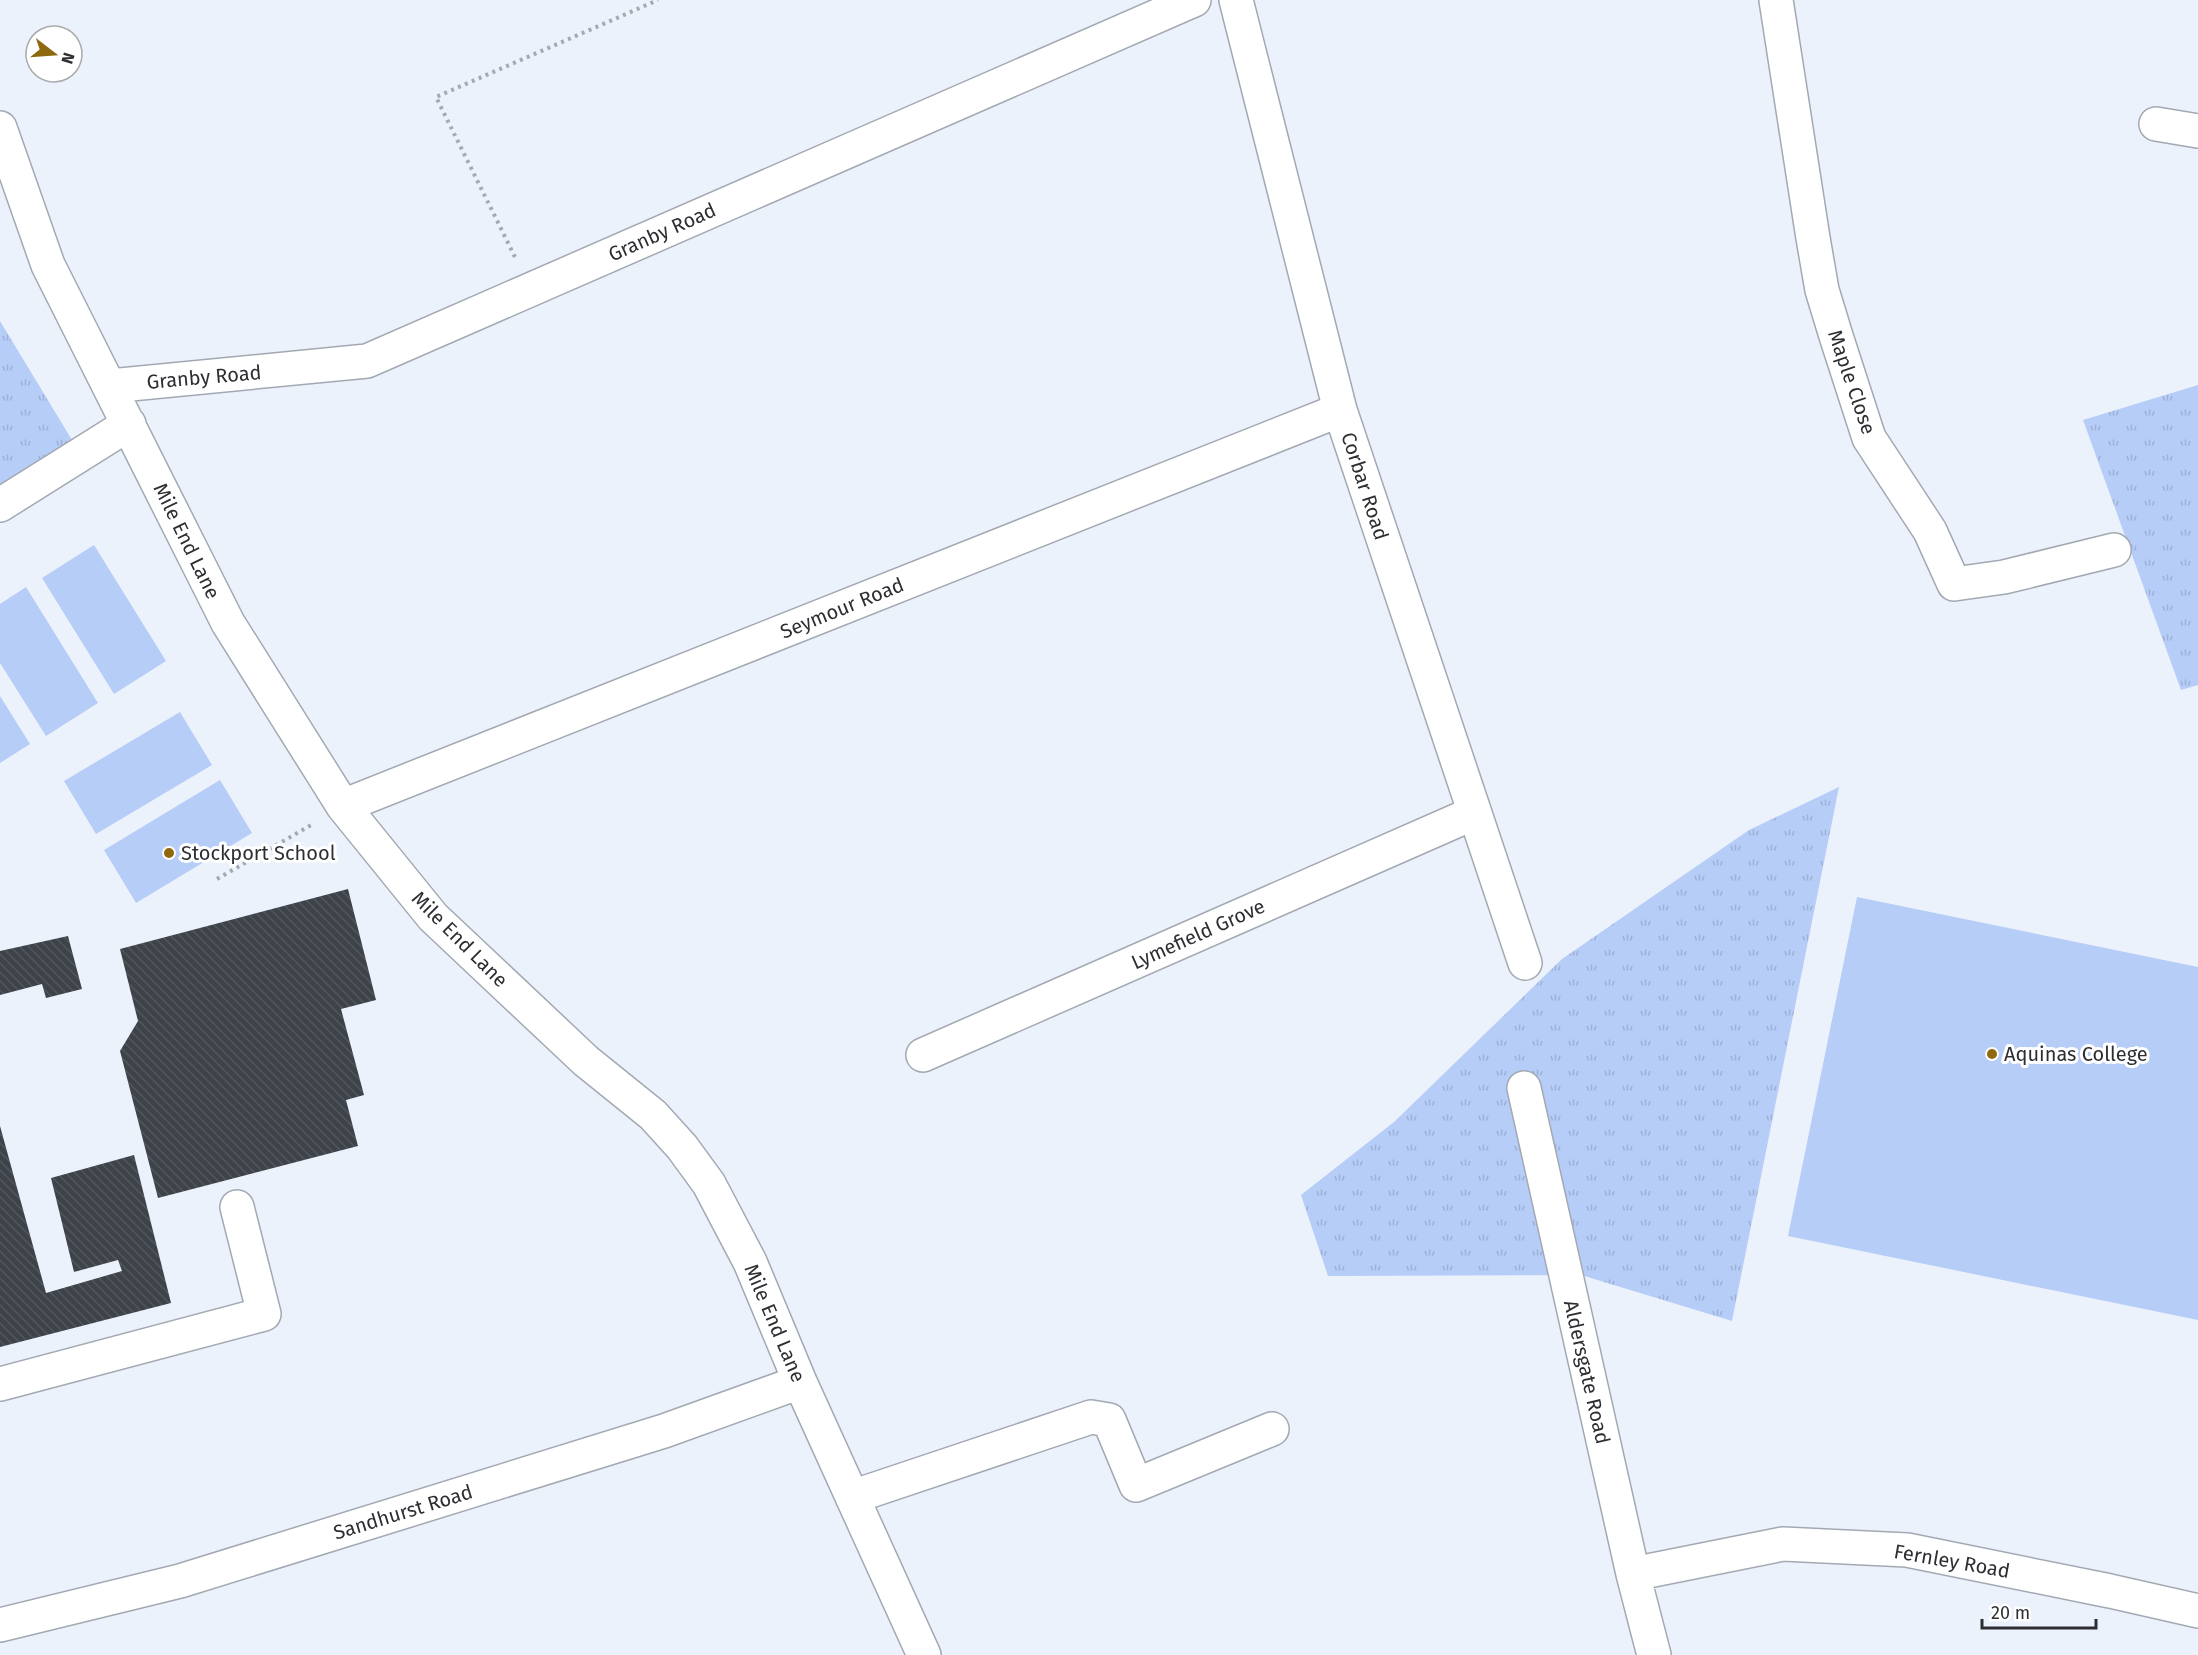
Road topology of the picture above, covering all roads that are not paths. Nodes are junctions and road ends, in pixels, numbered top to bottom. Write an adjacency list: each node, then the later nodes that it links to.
1 (1194, 0): 7 (street, Granby Road)
2 (1236, 0): 8 (street, Corbar Road)
3 (1776, 0): 11 (street, Maple Close)
4 (2156, 124): 6 (street)
5 (0, 128): 7 (street, Mile End Lane)
6 (2198, 131)
7 (110, 386): 9 (street, Mile End Lane)
8 (1340, 410): 12 (street, Seymour Road); 13 (street, Corbar Road)
9 (129, 424): 10 (street); 12 (street, Mile End Lane)
10 (0, 505)
11 (2114, 550)
12 (343, 806): 18 (street, Mile End Lane)
13 (1474, 813): 14 (street, Corbar Road); 15 (street, Lymefield Grove)
14 (1525, 963)
15 (923, 1054)
16 (1524, 1088): 22 (street, Aldersgate Road)
17 (237, 1207): 19 (street)
18 (800, 1382): 21 (street, Mile End Lane); 24 (street, Sandhurst Road)
19 (0, 1384)
20 (1272, 1429): 21 (street)
21 (852, 1497): 25 (street, Mile End Lane)
22 (1633, 1574): 23 (street, Fernley Road); 26 (street, Aldersgate Road)
23 (2198, 1611)
24 (0, 1625)
25 (924, 1655)
26 (1654, 1655)

